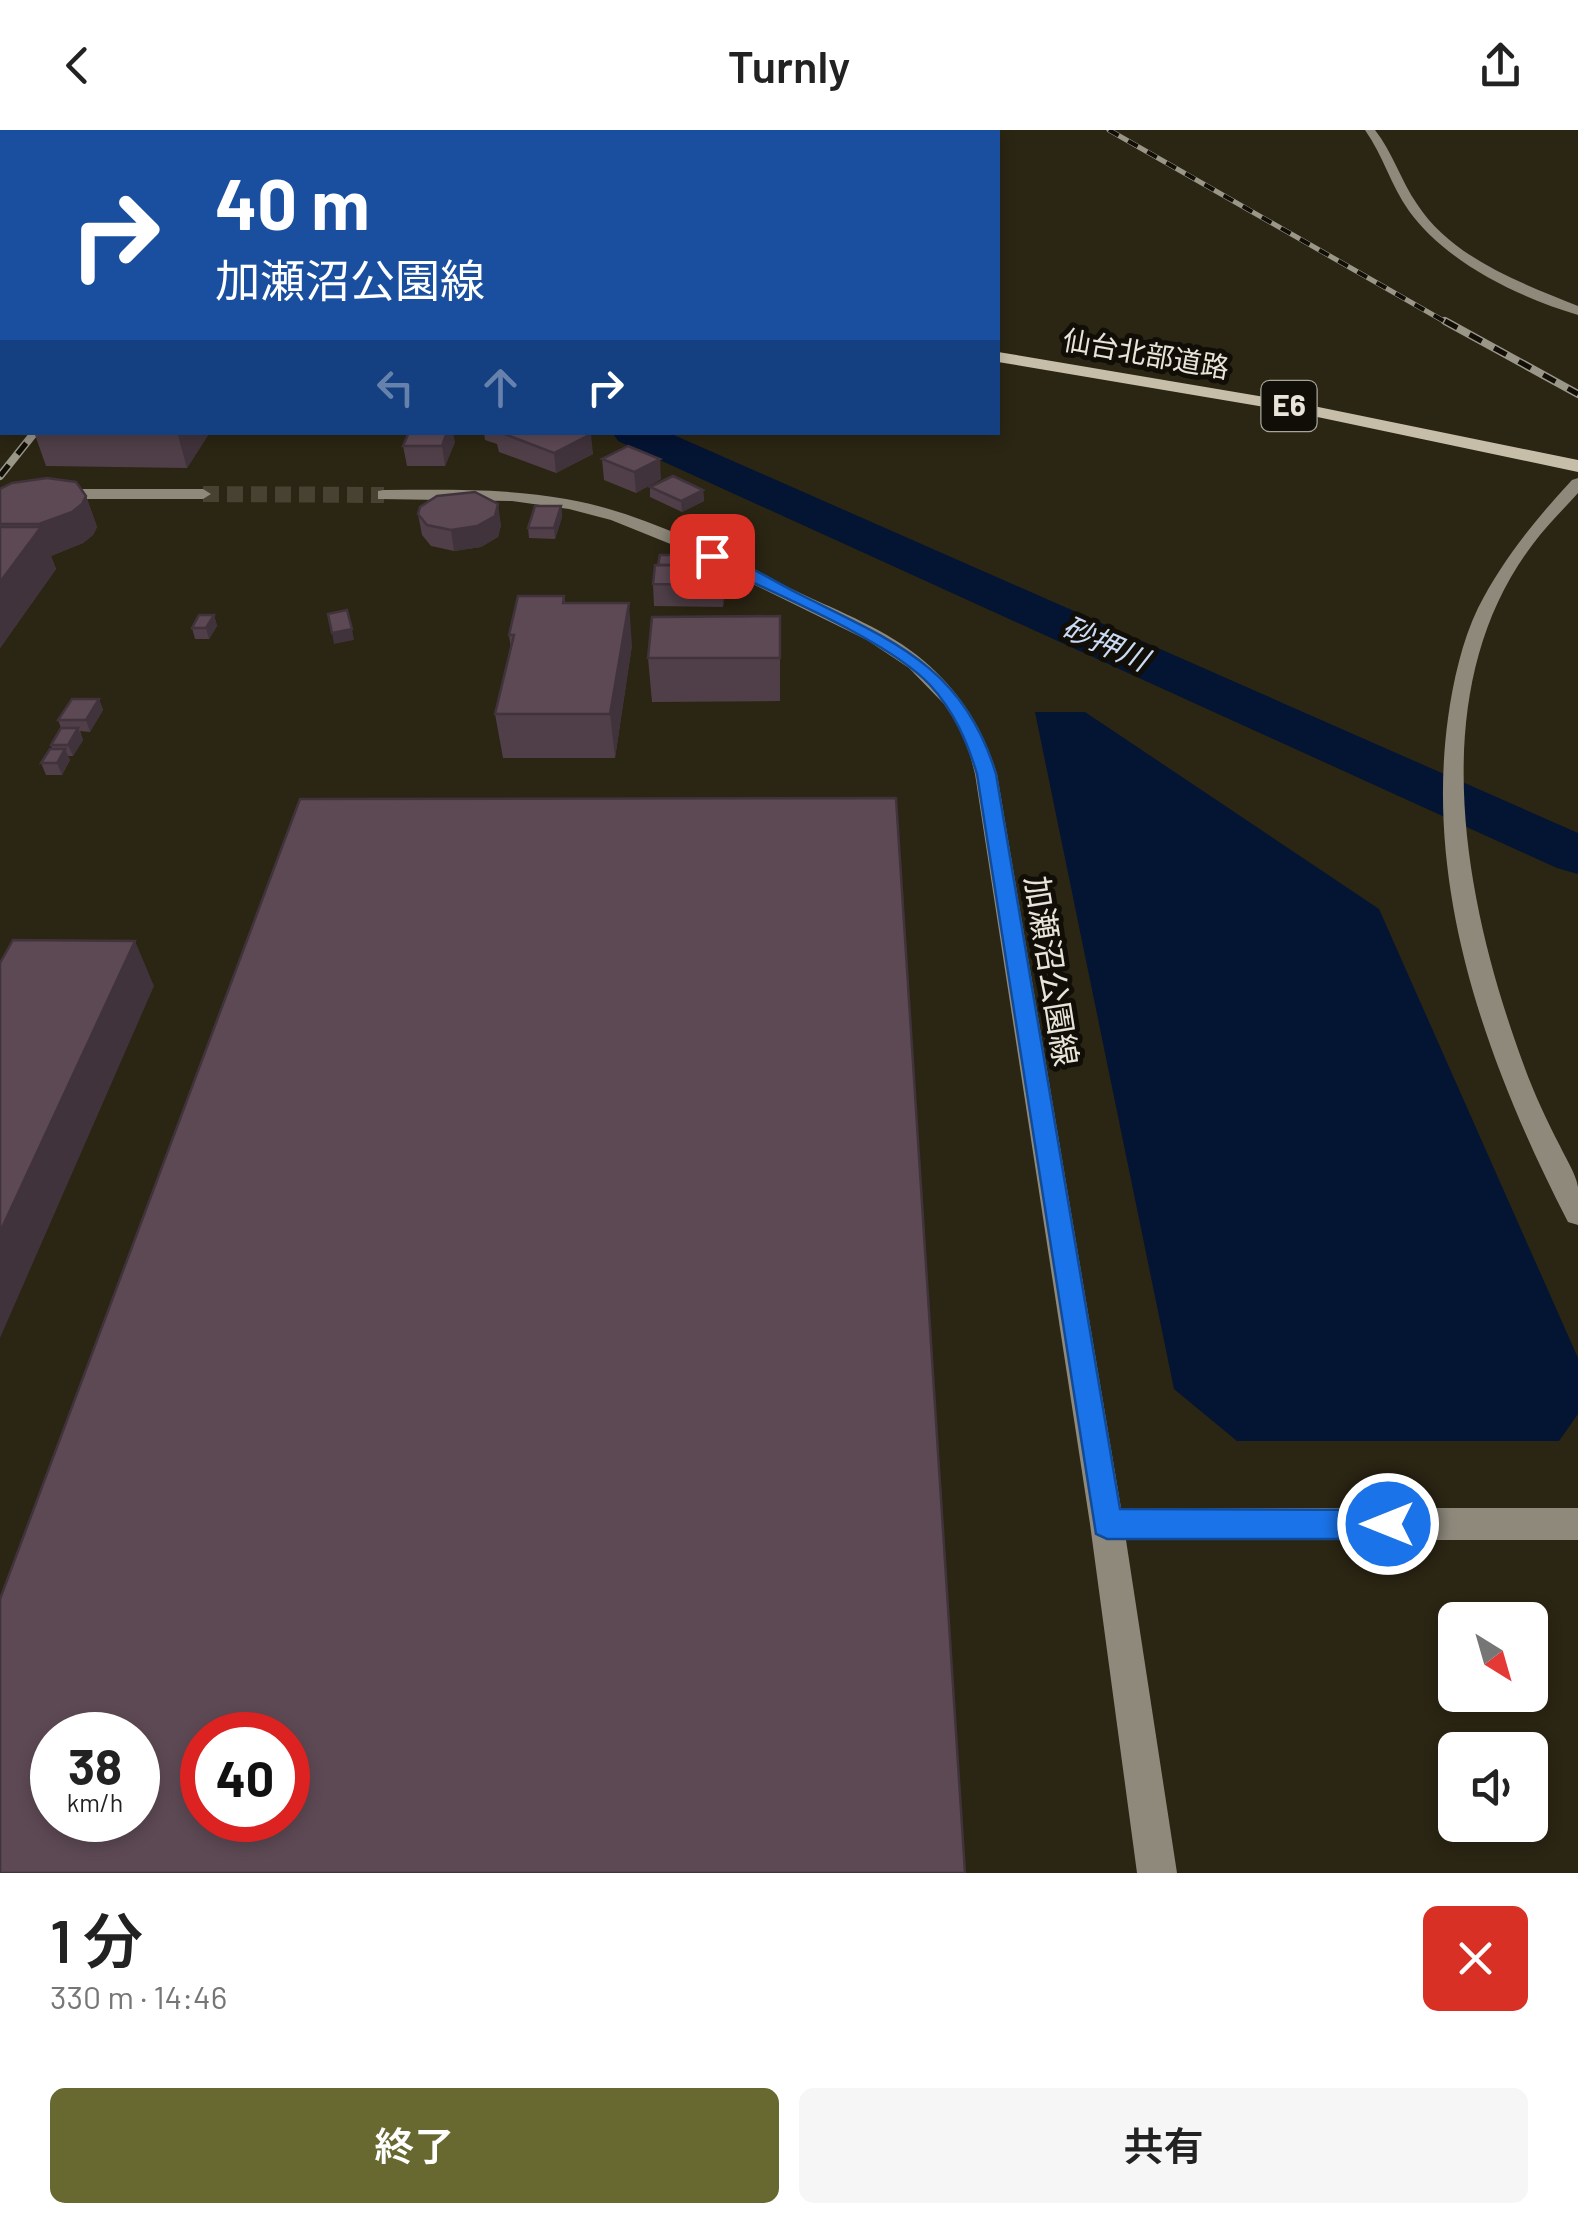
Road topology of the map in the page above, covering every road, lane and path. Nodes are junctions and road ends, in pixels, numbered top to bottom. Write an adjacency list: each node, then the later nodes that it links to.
1 (1370, 130): 2 (street)
2 (1578, 311)
3 (1000, 357): 4 (highway, 仙台北部道路 / E6)
4 (1578, 466)
5 (1578, 483): 9 (street)
6 (0, 494): 7 (street)
7 (203, 494)
8 (384, 494): 10 (street, 加瀬沼公園線)
9 (1578, 1214)
10 (1107, 1524): 11 (street); 12 (street, 加瀬沼公園線)
11 (1578, 1524)
12 (1157, 1873)

